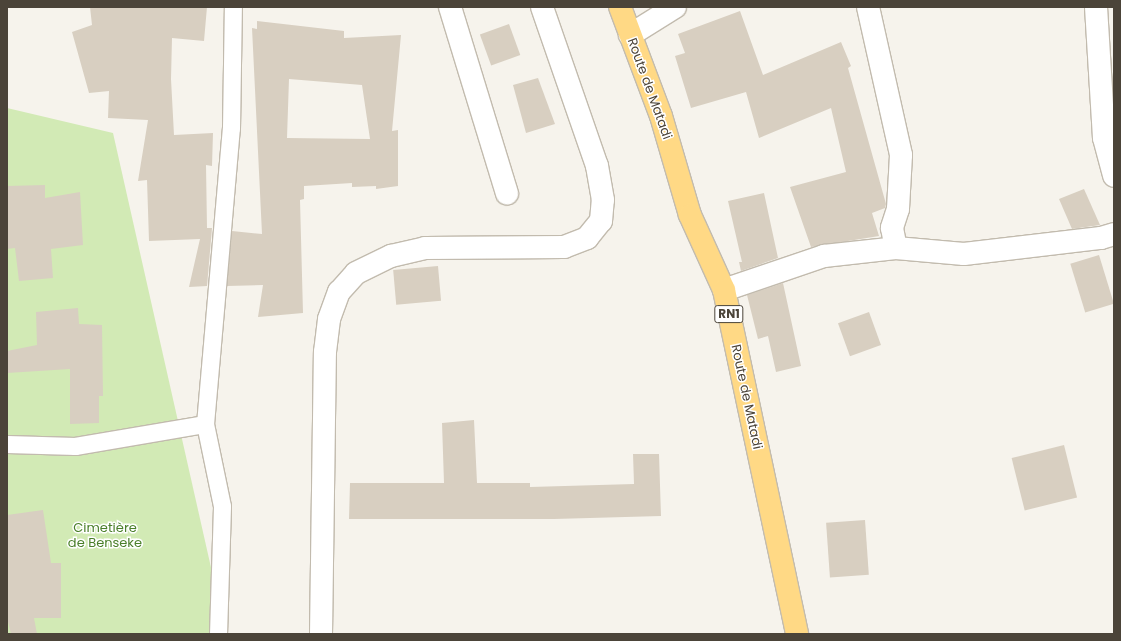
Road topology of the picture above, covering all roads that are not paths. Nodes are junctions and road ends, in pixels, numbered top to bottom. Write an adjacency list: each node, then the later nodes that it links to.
1 (233, 7): 14 (lane)
2 (450, 7): 10 (street)
3 (542, 7): 17 (street)
4 (620, 7): 8 (highway, Route de Matadi / RN1)
5 (675, 7): 8 (street)
6 (868, 7): 12 (street)
7 (1096, 7): 9 (street)
8 (630, 34): 13 (highway, Route de Matadi / RN1)
9 (1114, 176)
10 (506, 194)
11 (1114, 234): 12 (street)
12 (896, 248): 13 (street)
13 (724, 290): 18 (highway, Route de Matadi / RN1)
14 (205, 424): 15 (lane); 16 (lane)
15 (7, 444)
16 (218, 634)
17 (321, 634)
18 (797, 634)

